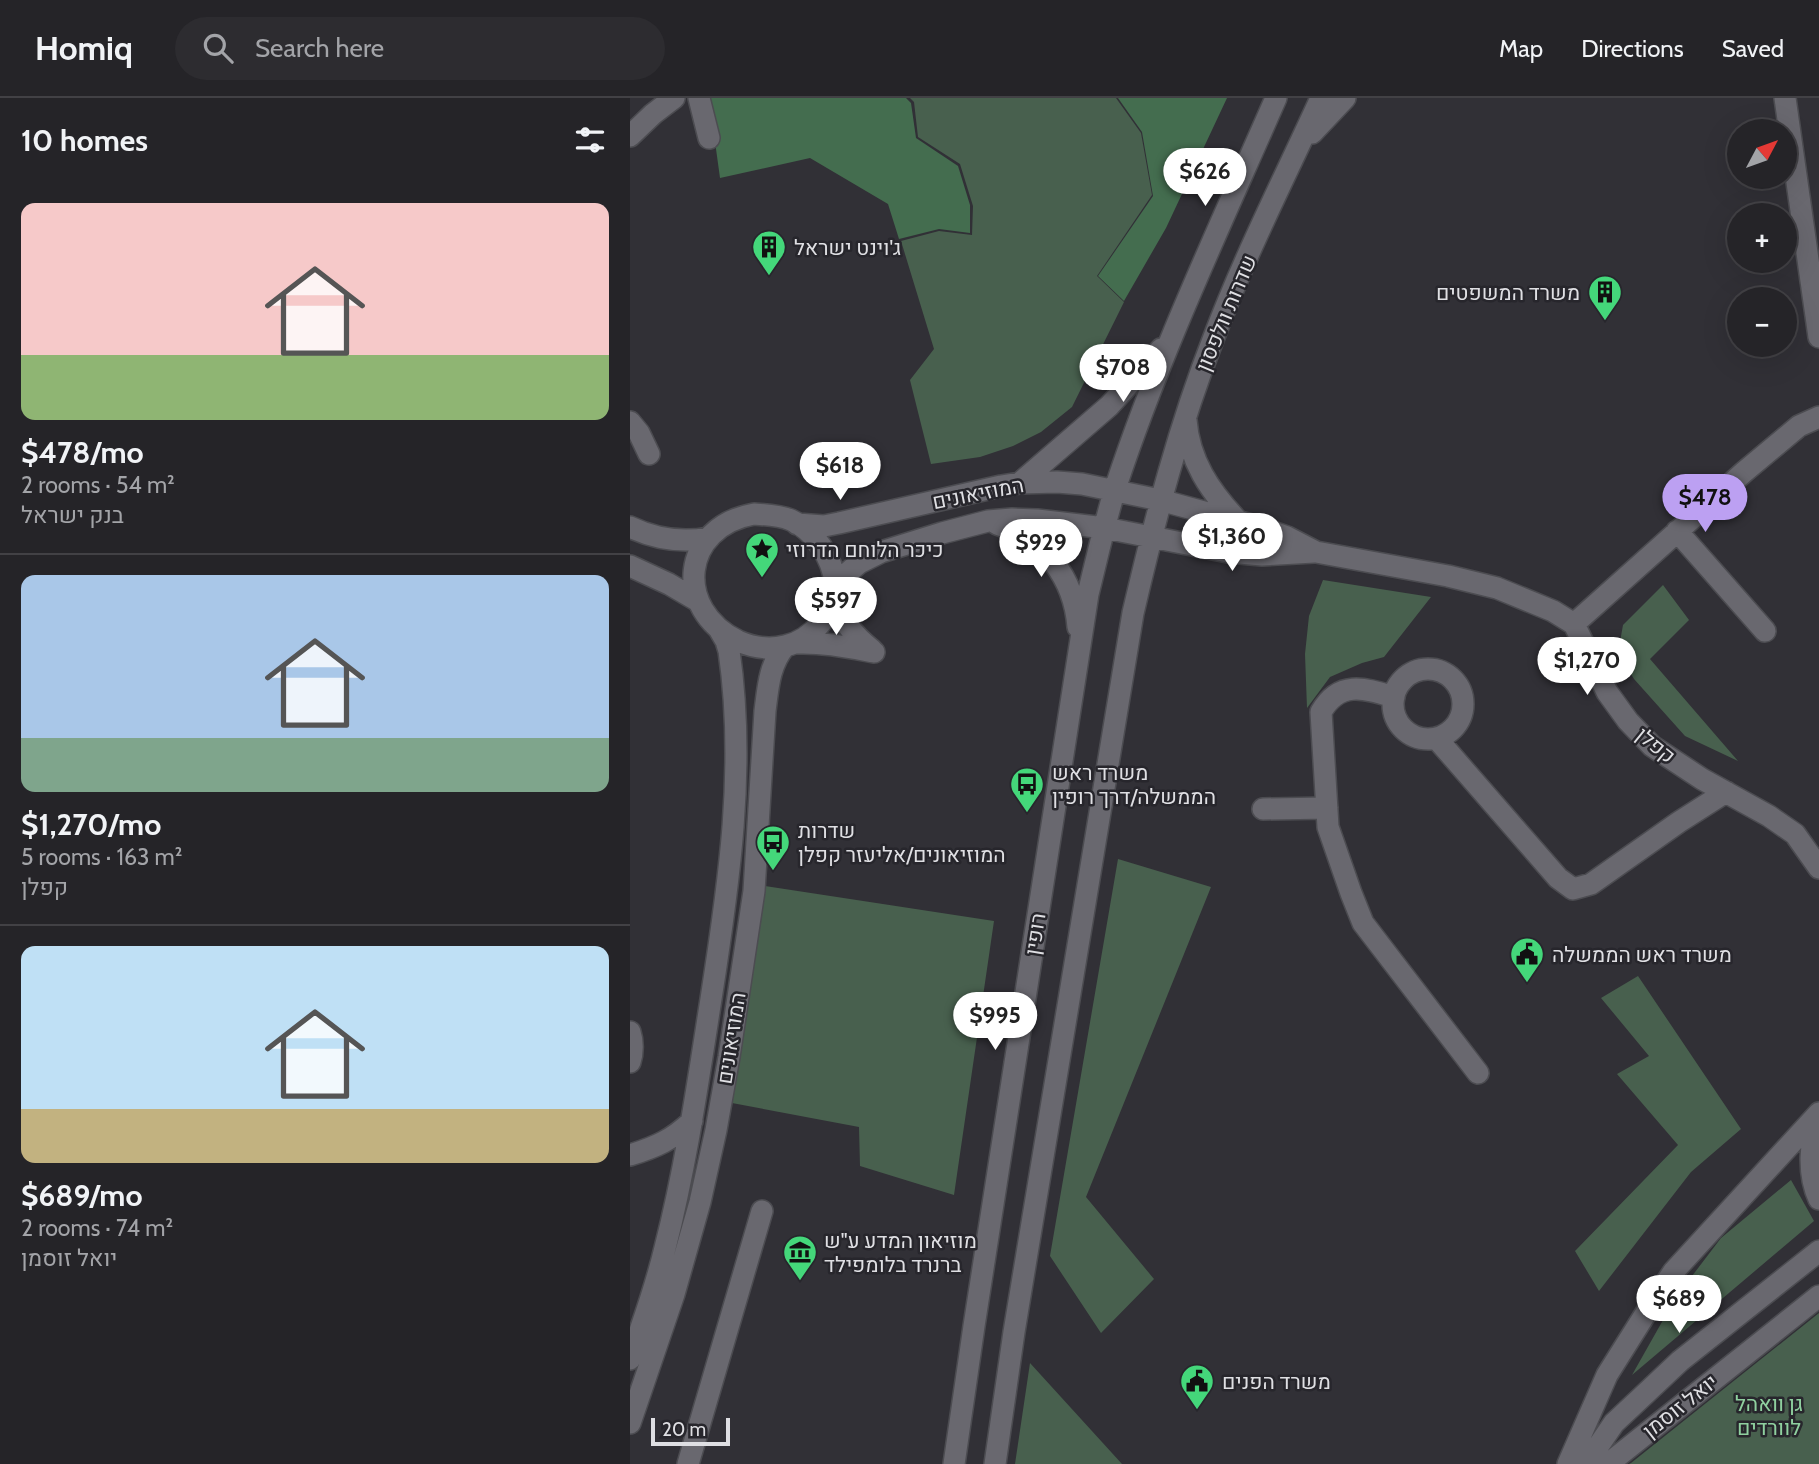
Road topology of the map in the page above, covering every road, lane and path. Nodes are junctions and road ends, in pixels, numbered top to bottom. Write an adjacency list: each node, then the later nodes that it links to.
1 (674, 98): 7 (street)
2 (699, 98): 8 (street)
3 (1276, 98): 10 (street, שדרות וולפסון)
4 (1321, 98): 9 (street, שדרות וולפסון)
5 (1345, 98): 9 (street)
6 (1785, 98): 11 (street)
7 (630, 136)
8 (709, 138)
9 (1291, 164): 12 (street, שדרות וולפסון)
10 (1174, 334): 16 (street); 17 (street, שדרות וולפסון)
11 (1819, 337)
12 (1186, 415): 18 (street, שדרות וולפסון); 20 (street)
13 (1819, 417): 24 (street)
14 (630, 422): 15 (street)
15 (649, 454)
16 (1020, 483): 17 (street, המוזיאונים); 21 (street, המוזיאונים)
17 (1115, 490): 18 (street, המוזיאונים); 23 (street, רופין)
18 (1160, 500): 20 (street); 25 (street, שדרות וולפסון)
19 (988, 522): 23 (street, המוזיאונים); 29 (street, המוזיאונים); 35 (street)
20 (1238, 522): 27 (street)
21 (797, 524): 26 (street); 29 (street)
22 (630, 527): 26 (street)
23 (1105, 528): 25 (street); 35 (street, רופין)
24 (1678, 531): 31 (street); 33 (street)
25 (1151, 536): 27 (street); 56 (street)
26 (709, 538): 30 (street)
27 (1316, 552): 31 (street)
28 (630, 566): 30 (street)
29 (834, 589): 34 (street); 34 (street)
30 (698, 601): 32 (street)
31 (1574, 624): 38 (street, קפלן)
32 (719, 629): 34 (street); 46 (street, המוזיאונים)
33 (1766, 631)
34 (790, 645): 53 (street, המוזיאונים)
35 (1079, 646): 55 (street, רופין)
36 (1394, 696): 37 (street); 37 (street); 39 (street)
37 (1437, 739): 38 (street)
38 (1726, 792): 41 (street, קפלן)
39 (1327, 808): 40 (street); 44 (street)
40 (1263, 809)
41 (1819, 868)
42 (630, 1032): 43 (street)
43 (630, 1062)
44 (1478, 1073)
45 (1819, 1114): 48 (street); 57 (street)
46 (692, 1121): 47 (street); 52 (street, המוזיאונים)
47 (630, 1155)
48 (1817, 1193)
49 (761, 1211): 54 (street)
50 (1819, 1251): 58 (street, יואל זוסמן)
51 (1819, 1296): 59 (street, יואל זוסמן)
52 (630, 1359)
53 (630, 1423)
54 (688, 1464)
55 (954, 1464)
56 (995, 1464)
57 (1568, 1464)
58 (1586, 1464)
59 (1608, 1464)

